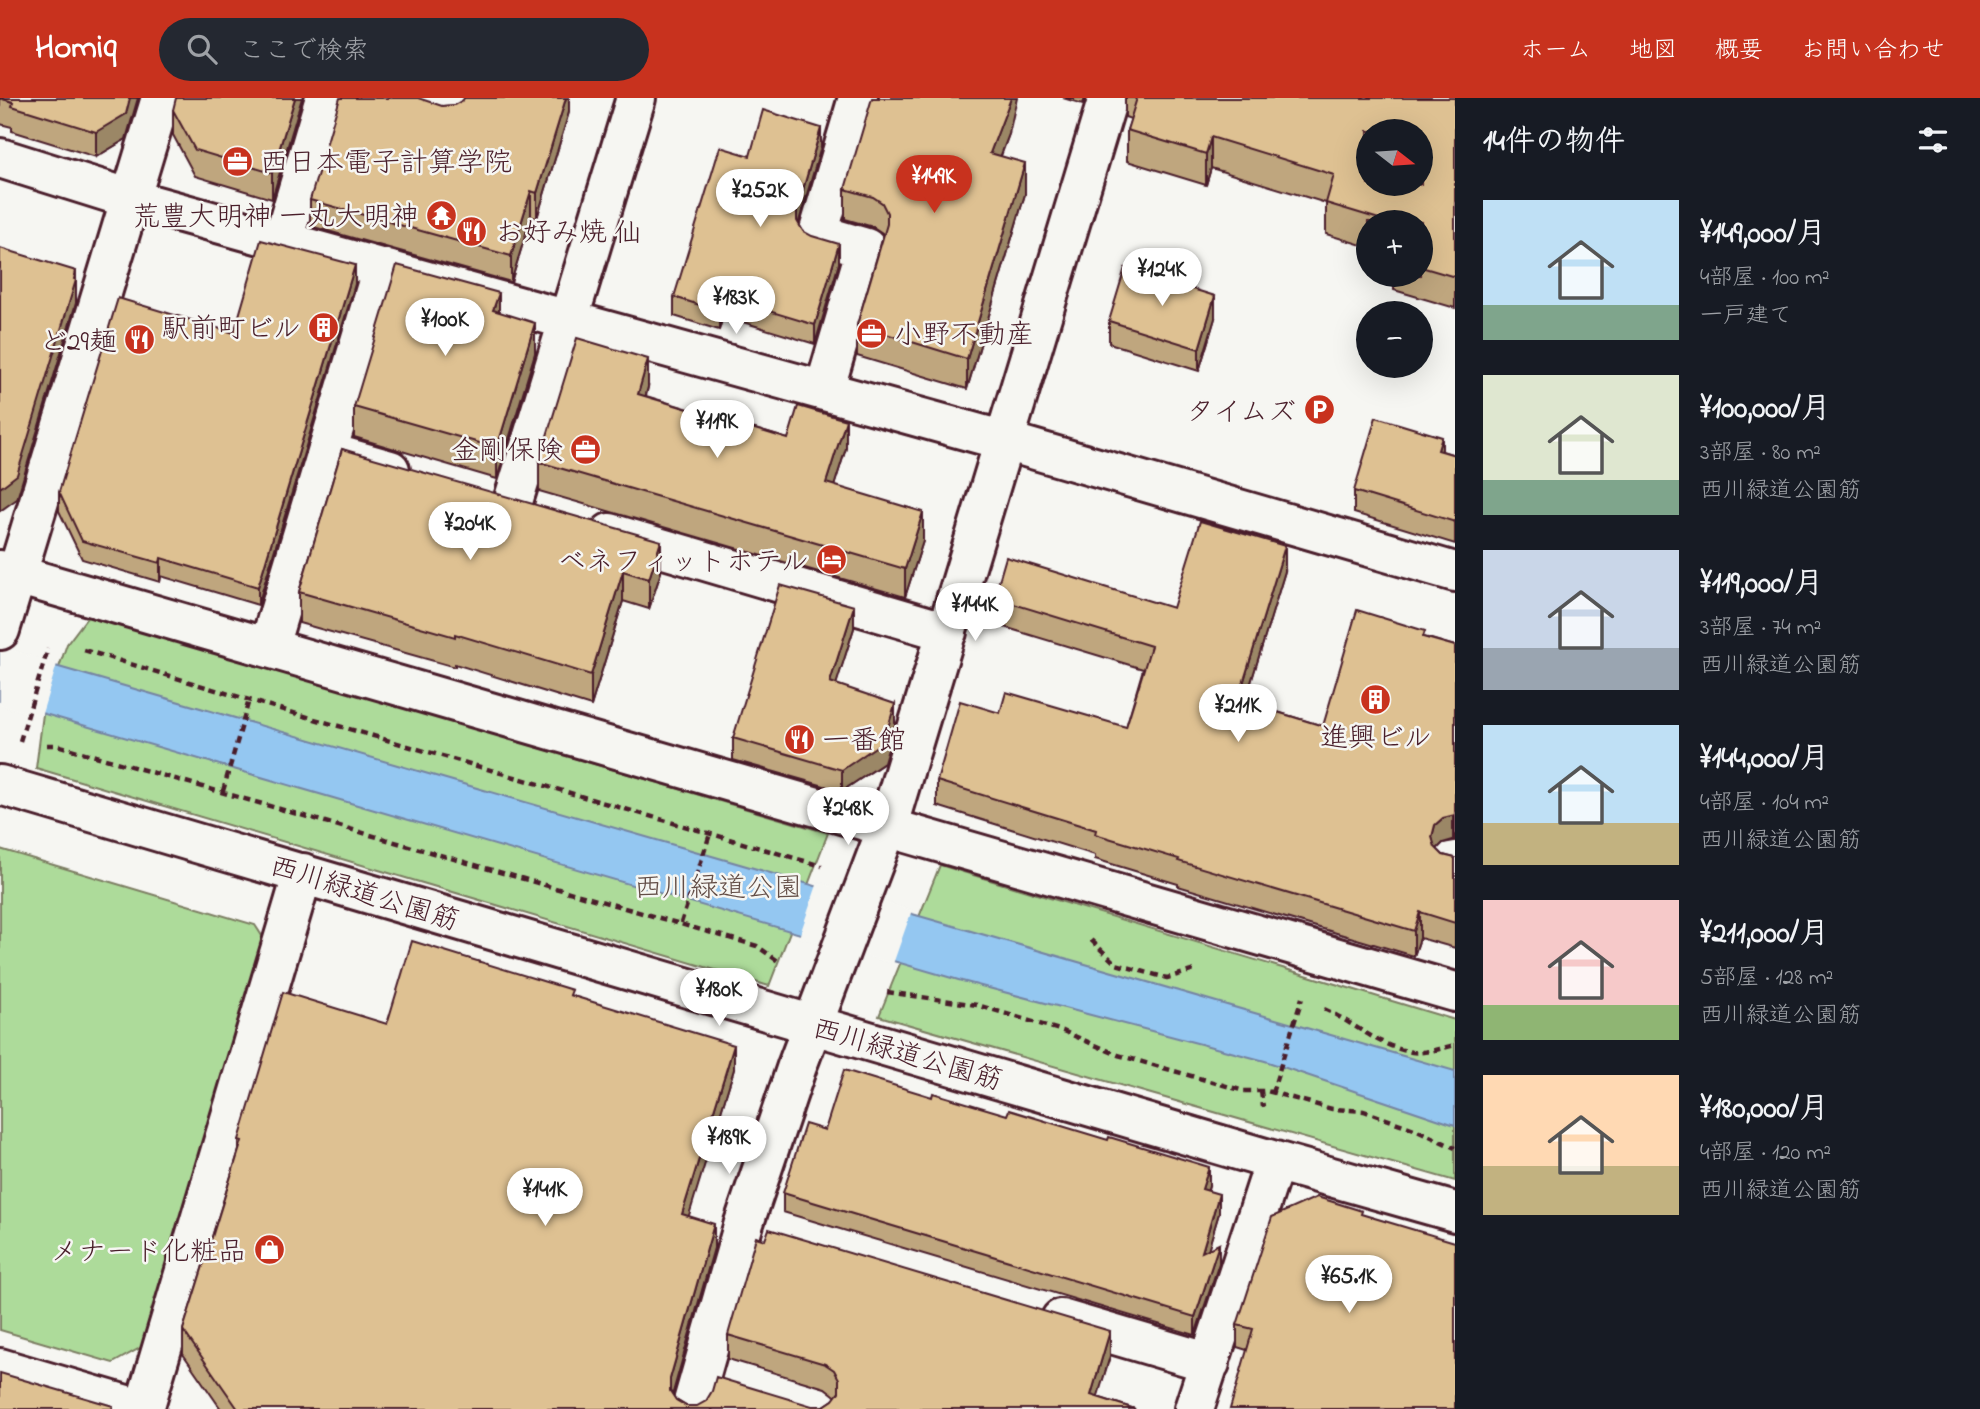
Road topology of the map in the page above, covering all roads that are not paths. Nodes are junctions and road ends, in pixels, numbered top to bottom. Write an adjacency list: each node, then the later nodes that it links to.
1 (162, 98): 9 (street)
2 (325, 98): 10 (street)
3 (409, 98): 4 (street)
4 (451, 98)
5 (636, 98): 12 (street)
6 (858, 98): 13 (street)
7 (1108, 98): 14 (street)
8 (0, 158): 9 (street)
9 (131, 199): 10 (street); 19 (street)
10 (283, 240): 11 (street)
11 (382, 268): 12 (street); 15 (street)
12 (569, 319): 13 (street); 17 (street)
13 (824, 391): 14 (street)
14 (1005, 441): 20 (street); 22 (street)
15 (327, 452): 16 (street); 23 (street)
16 (420, 478)
17 (512, 505)
18 (578, 524): 22 (street)
19 (8, 572): 21 (street); 23 (street)
20 (1455, 572)
21 (0, 630)
22 (947, 632): 25 (street)
23 (269, 646): 25 (street)
24 (0, 785): 26 (street, 西川緑道公園筋)
25 (887, 828): 27 (street); 28 (street)
26 (303, 873): 28 (street, 西川緑道公園筋); 36 (street)
27 (1455, 992)
28 (813, 1025): 29 (street, 西川緑道公園筋); 35 (street)
29 (1275, 1161): 30 (street, 西川緑道公園筋); 32 (street)
30 (1455, 1212)
31 (1024, 1307): 32 (street)
32 (1210, 1363): 37 (street)
33 (0, 1367): 36 (street)
34 (740, 1386): 35 (street)
35 (696, 1391)
36 (142, 1409)
37 (1194, 1409)

